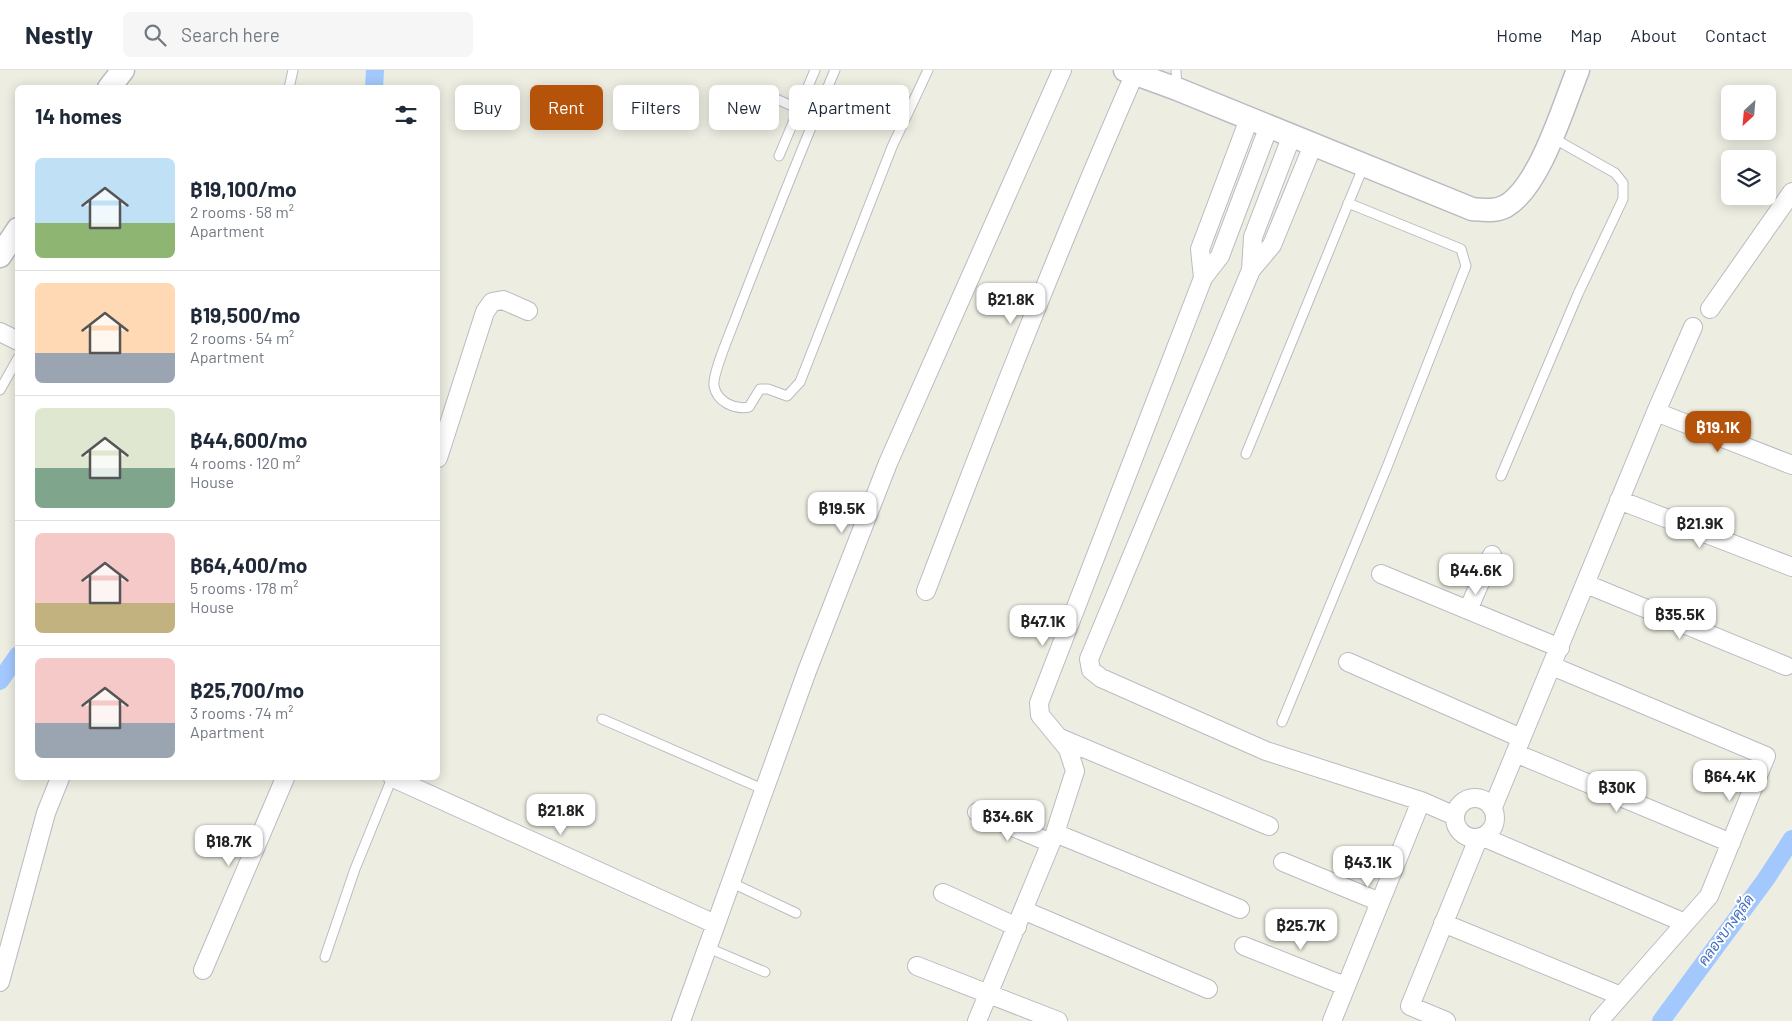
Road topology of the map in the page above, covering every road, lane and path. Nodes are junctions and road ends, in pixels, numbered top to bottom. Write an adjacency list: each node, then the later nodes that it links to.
1 (122, 70): 10 (street)
2 (293, 70): 11 (lane)
3 (815, 70): 12 (lane)
4 (835, 70): 5 (lane)
5 (928, 70)
6 (1062, 70): 56 (street)
7 (1578, 70): 16 (street)
8 (1130, 72): 9 (street); 42 (street)
9 (1176, 79): 13 (street)
10 (112, 85)
11 (290, 85)
12 (808, 85)
13 (1259, 122): 15 (street); 50 (street)
14 (789, 130): 18 (lane)
15 (1292, 135): 17 (street); 24 (street)
16 (1551, 136): 19 (street); 36 (lane)
17 (1314, 145): 19 (street); 24 (street)
18 (778, 156)
19 (1364, 164): 21 (lane)
20 (1792, 192): 25 (street)
21 (1348, 203): 34 (lane); 49 (lane)
22 (15, 234): 23 (street)
23 (0, 256)
24 (1251, 270): 57 (street)
25 (1710, 308)
26 (528, 311): 33 (street)
27 (1693, 327): 32 (street)
28 (0, 332): 29 (street)
29 (15, 340)
30 (15, 363): 31 (lane)
31 (0, 390)
32 (1656, 412): 35 (street); 37 (street)
33 (440, 452)
34 (1246, 454)
35 (1792, 465)
36 (1501, 476)
37 (1619, 500): 39 (street); 41 (street)
38 (1492, 555): 43 (street)
39 (1791, 565)
40 (1381, 574): 43 (street)
41 (1586, 584): 44 (street); 47 (street)
42 (926, 591)
43 (1468, 610): 44 (street)
44 (1560, 648): 46 (street)
45 (1348, 662): 51 (street)
46 (1552, 666): 51 (street); 64 (street)
47 (1786, 666)
48 (602, 719): 56 (lane)
49 (1282, 722)
50 (1059, 738): 61 (street); 62 (street)
51 (1518, 745): 58 (street); 64 (street)
52 (59, 780): 82 (street)
53 (284, 780): 80 (street)
54 (392, 780): 78 (lane)
55 (397, 780): 74 (street)
56 (765, 790): 66 (street)
57 (1421, 801): 60 (street); 68 (street)
58 (1493, 807): 60 (street); 63 (street)
59 (977, 812): 62 (street)
60 (1455, 816): 63 (street)
61 (1268, 826)
62 (1053, 838): 69 (street); 70 (street)
63 (1480, 838): 72 (street); 73 (street)
64 (1731, 843): 73 (street)
65 (1283, 862): 68 (street)
66 (730, 882): 71 (lane); 74 (street)
67 (943, 894): 75 (street)
68 (1380, 902): 83 (street)
69 (1240, 909)
70 (1023, 910): 75 (street); 84 (street)
71 (796, 913)
72 (1443, 923): 86 (street); 91 (street)
73 (1685, 923): 86 (street)
74 (714, 924): 77 (street)
75 (1016, 926): 85 (street)
76 (1244, 946): 83 (street)
77 (706, 947): 81 (lane); 87 (street)
78 (325, 957)
79 (917, 966): 85 (street)
80 (203, 970)
81 (765, 972)
82 (0, 982)
83 (1345, 986): 90 (street)
84 (1208, 989)
85 (988, 993): 88 (street); 89 (street)
86 (1621, 996): 92 (street)
87 (681, 1021)
88 (977, 1021)
89 (1058, 1021)
90 (1332, 1021)
91 (1446, 1021)
92 (1599, 1021)

